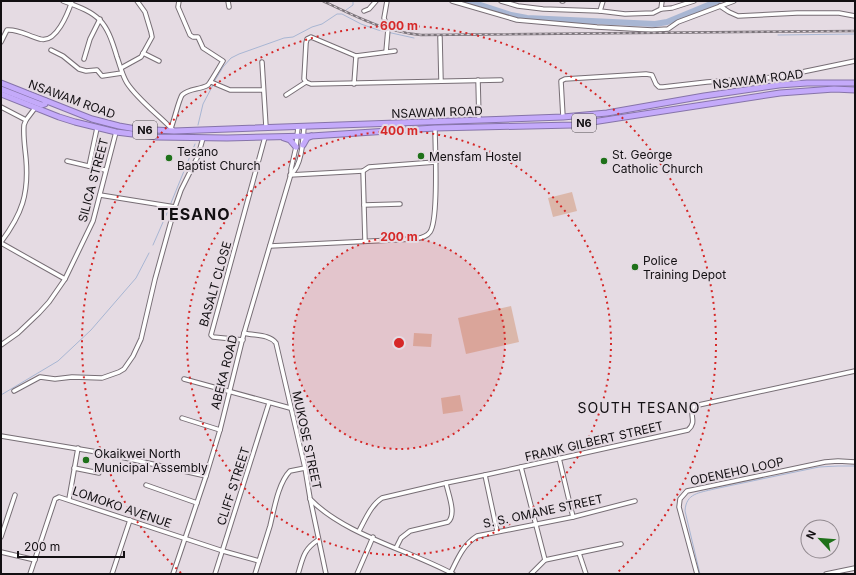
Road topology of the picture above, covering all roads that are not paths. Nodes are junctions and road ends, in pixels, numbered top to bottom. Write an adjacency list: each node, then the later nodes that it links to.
1 (63, 1): 13 (street)
2 (137, 1): 28 (street)
3 (179, 1): 14 (street); 39 (street)
4 (228, 1): 17 (street)
5 (376, 1): 19 (street)
6 (386, 1): 27 (street)
7 (452, 1): 16 (street)
8 (501, 1): 20 (street)
9 (603, 1): 20 (street)
10 (662, 1): 18 (street)
11 (694, 1): 15 (street)
12 (734, 1): 16 (street)
13 (71, 2): 22 (street); 24 (street)
14 (185, 2)
15 (689, 2): 18 (street)
16 (720, 6): 21 (street)
17 (229, 7)
18 (661, 9): 20 (street)
19 (364, 11)
20 (600, 11)
21 (855, 16)
22 (100, 19): 30 (street); 34 (street)
23 (440, 37): 38 (street)
24 (1, 42)
25 (51, 50): 35 (street)
26 (394, 51): 27 (street)
27 (386, 52): 29 (street)
28 (143, 54): 31 (street); 34 (street)
29 (356, 56): 41 (street); 43 (street)
30 (84, 59)
31 (160, 61)
32 (855, 61): 52 (street)
33 (262, 62): 45 (street)
34 (120, 68): 35 (street)
35 (122, 73): 60 (street)
36 (478, 80): 37 (street); 38 (street); 54 (street)
37 (502, 80)
38 (441, 81): 43 (street)
39 (211, 82): 45 (street); 60 (street)
40 (1, 83): 49 (highway, NSAWAM ROAD / N6)
41 (307, 83): 43 (street); 48 (street)
42 (855, 83): 52 (highway, NSAWAM ROAD / N6)
43 (354, 84)
44 (1, 89): 49 (highway)
45 (263, 90): 58 (street)
46 (855, 90): 59 (highway, NSAWAM ROAD / N6)
47 (1, 94): 51 (highway, NSAWAM ROAD / N6)
48 (286, 95)
49 (46, 101): 60 (highway, NSAWAM ROAD / N6)
50 (1, 107): 53 (street)
51 (34, 108): 53 (street); 57 (highway, NSAWAM ROAD / N6)
52 (563, 117): 54 (highway, NSAWAM ROAD / N6)
53 (26, 120): 80 (street)
54 (479, 120): 55 (highway, NSAWAM ROAD / N6)
55 (304, 126): 56 (highway, NSAWAM ROAD / N6); 62 (street, ABEKA ROAD)
56 (298, 127): 58 (highway, NSAWAM ROAD / N6); 62 (street, ABEKA ROAD)
57 (97, 128): 61 (highway, NSAWAM ROAD / N6); 71 (street)
58 (266, 128): 60 (highway, NSAWAM ROAD / N6)
59 (435, 128): 63 (highway, NSAWAM ROAD / N6); 70 (street)
60 (172, 130)
61 (116, 132): 66 (highway, NSAWAM ROAD / N6); 72 (street, SILICA STREET)
62 (301, 136): 63 (highway, NSAWAM ROAD / N6); 65 (highway, NSAWAM ROAD / N6); 67 (street, ABEKA ROAD); 68 (street, ABEKA ROAD)
63 (312, 136): 67 (highway)
64 (265, 137): 65 (highway, NSAWAM ROAD / N6); 66 (highway, NSAWAM ROAD / N6); 84 (street, BASALT CLOSE)
65 (281, 137): 68 (highway)
66 (203, 138): 78 (street)
67 (303, 145): 74 (street, ABEKA ROAD)
68 (296, 147): 74 (street, ABEKA ROAD)
69 (67, 161): 71 (street)
70 (436, 162): 73 (street); 79 (street)
71 (89, 166): 72 (street)
72 (105, 170): 75 (street, SILICA STREET)
73 (363, 171): 74 (street); 77 (street)
74 (291, 174): 81 (street, ABEKA ROAD)
75 (100, 195): 78 (street); 82 (street, SILICA STREET)
76 (400, 204): 77 (street)
77 (364, 205): 79 (street)
78 (172, 206): 89 (street)
79 (365, 241): 81 (street)
80 (1, 243): 82 (street)
81 (270, 246): 83 (street, ABEKA ROAD)
82 (65, 279): 85 (street, SILICA STREET)
83 (244, 333): 84 (street, ABEKA ROAD); 91 (street, MUKOSE STREET)
84 (242, 340): 88 (street, ABEKA ROAD)
85 (1, 345)
86 (855, 371): 96 (street, FRANK GILBERT STREET)
87 (184, 379): 88 (street)
88 (230, 390): 90 (street); 93 (street, ABEKA ROAD)
89 (14, 391)
90 (269, 403): 91 (street); 122 (street, CLIFF STREET)
91 (290, 408): 100 (street, MUKOSE STREET)
92 (182, 418): 93 (street)
93 (220, 430): 103 (street, ABEKA ROAD)
94 (1, 436): 95 (street)
95 (78, 448): 99 (street); 103 (street)
96 (559, 458): 98 (street, FRANK GILBERT STREET); 111 (street)
97 (855, 462): 140 (street, ODENEHO LOOP)
98 (521, 467): 102 (street, FRANK GILBERT STREET); 113 (street)
99 (74, 468): 101 (street); 108 (street)
100 (305, 468): 107 (street, MUKOSE STREET); 127 (street)
101 (99, 473)
102 (486, 475): 104 (street, FRANK GILBERT STREET); 115 (street)
103 (206, 476): 110 (street, ABEKA ROAD)
104 (446, 483): 114 (street, FRANK GILBERT STREET); 121 (street)
105 (146, 485): 110 (street)
106 (15, 495): 116 (street)
107 (310, 498): 114 (street); 119 (street, MUKOSE STREET)
108 (69, 499): 112 (street, LOMOKO AVENUE); 125 (street, LOMOKO AVENUE)
109 (635, 501): 111 (street, S. S. OMANE STREET)
110 (196, 503): 118 (street, ABEKA ROAD)
111 (573, 517): 113 (street, S. S. OMANE STREET)
112 (130, 520): 118 (street, LOMOKO AVENUE); 131 (street)
113 (535, 524): 115 (street, S. S. OMANE STREET); 126 (street)
114 (359, 531): 117 (street)
115 (497, 531): 129 (street, S. S. OMANE STREET)
116 (1, 537)
117 (373, 537): 121 (street); 137 (street)
118 (185, 539): 122 (street, LOMOKO AVENUE); 132 (street, ABEKA ROAD)
119 (318, 540): 135 (street); 136 (street, MUKOSE STREET)
120 (621, 544): 124 (street)
121 (396, 548): 129 (street)
122 (222, 551): 127 (street, LOMOKO AVENUE); 133 (street, CLIFF STREET)
123 (1, 552): 125 (street)
124 (579, 553): 126 (street); 139 (street)
125 (35, 560): 130 (street, LOMOKO AVENUE)
126 (545, 560): 138 (street)
127 (259, 561): 134 (street)
128 (855, 568): 141 (street)
129 (452, 573)
130 (30, 574)
131 (112, 574)
132 (173, 574)
133 (215, 574)
134 (255, 574)
135 (298, 574)
136 (326, 574)
137 (357, 574)
138 (531, 574)
139 (586, 574)
140 (697, 574)
141 (826, 574)

